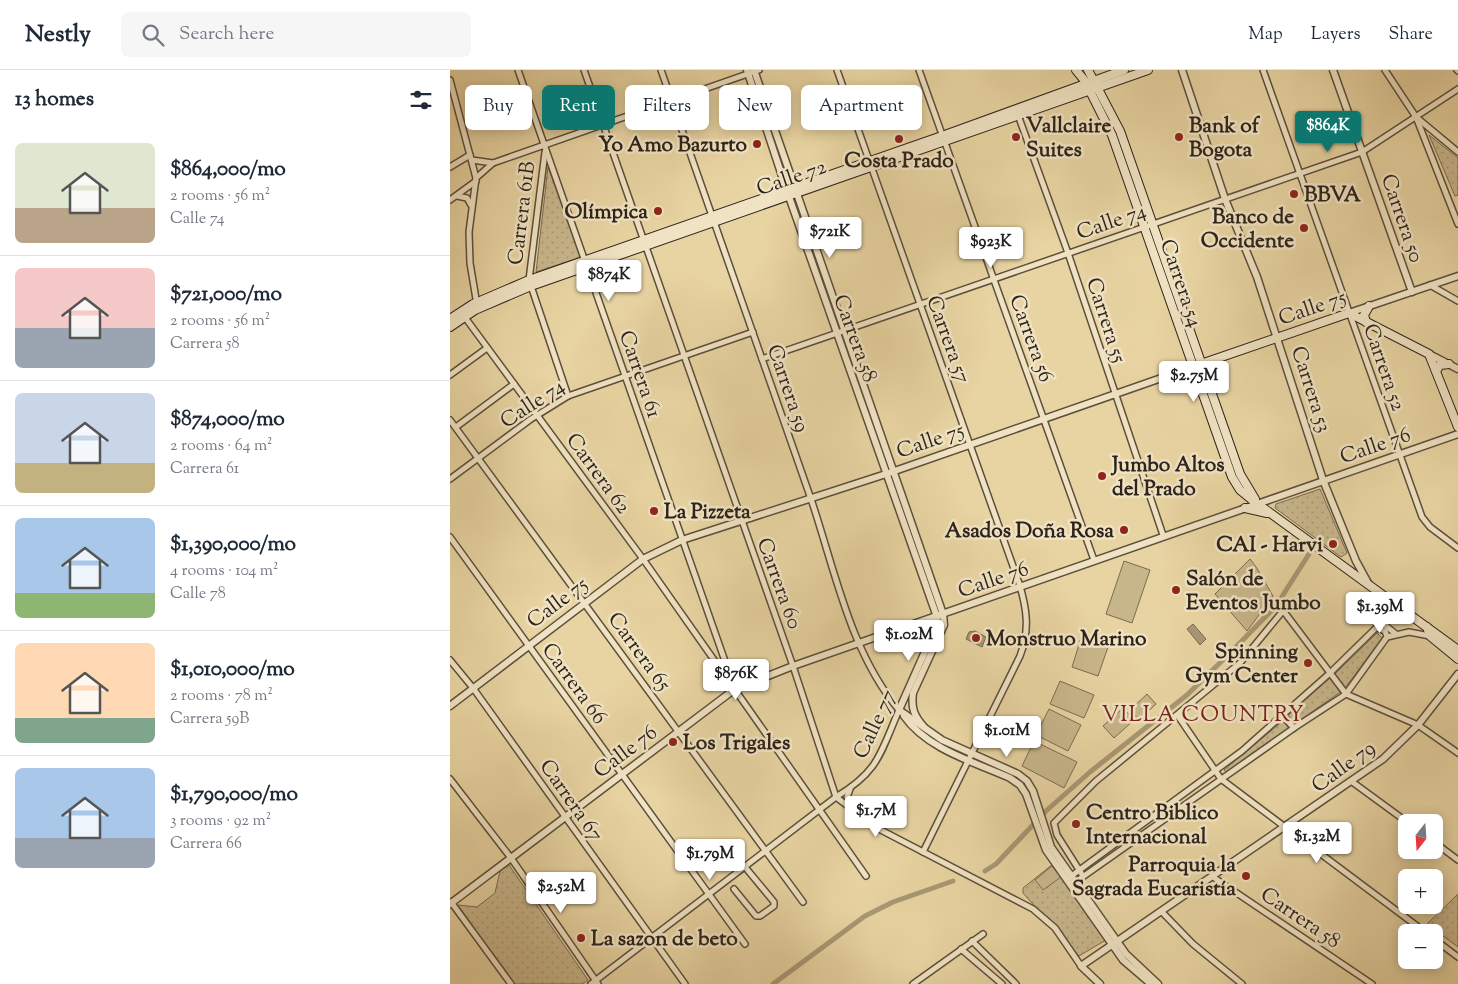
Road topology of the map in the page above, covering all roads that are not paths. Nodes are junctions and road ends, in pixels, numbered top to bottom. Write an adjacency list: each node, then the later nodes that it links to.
1 (518, 70): 30 (street, Carrera 61)
2 (584, 70): 17 (street, Carrera 60)
3 (661, 70): 18 (street, Carrera 59)
4 (837, 70): 37 (street, Carrera 57)
5 (919, 70): 29 (street, Carrera 56)
6 (1076, 70): 20 (main road, Carrera 54)
7 (1088, 70): 16 (main road, Carrera 54)
8 (1124, 70): 16 (main road, Calle 72)
9 (1148, 70): 16 (main road, Calle 72)
10 (1182, 70): 43 (street, Carrera 53)
11 (1263, 70): 39 (street, Carrera 52)
12 (1333, 70): 32 (street, Carrera 50)
13 (1386, 70): 25 (street)
14 (752, 71): 19 (street); 41 (street, Carrera 58)
15 (450, 80): 22 (street)
16 (1097, 84): 20 (main road, Calle 72); 31 (main road, Carrera 54)
17 (589, 85)
18 (666, 85)
19 (709, 86)
20 (1088, 88): 24 (main road, Calle 72); 29 (main road, Calle 72); 34 (main road, Carrera 54)
21 (1458, 89): 25 (street, Calle 74)
22 (456, 104): 23 (street); 35 (street)
23 (450, 108)
24 (1018, 116): 29 (main road, Calle 72); 50 (street, Carrera 55)
25 (1416, 117): 32 (street, Calle 74); 33 (street); 47 (street)
26 (586, 130): 30 (street)
27 (604, 130): 49 (street, Carrera 60)
28 (682, 130): 45 (street, Carrera 59)
29 (943, 139): 37 (main road, Calle 72); 55 (street, Carrera 56)
30 (545, 146): 36 (street); 51 (street, Carrera 61); 56 (street, Carrera 61B)
31 (1126, 150): 34 (main road); 46 (main road, Carrera 54)
32 (1362, 152): 39 (street, Calle 74); 60 (street, Carrera 50)
33 (1458, 152)
34 (1118, 153): 48 (main road, Carrera 54)
35 (471, 158): 36 (street); 38 (street); 40 (street)
36 (492, 163): 40 (street)
37 (870, 164): 41 (main road, Calle 72); 62 (street, Carrera 57)
38 (450, 167)
39 (1300, 174): 43 (street, Calle 74); 65 (street, Carrera 52)
40 (476, 179): 42 (street); 44 (street)
41 (791, 192): 45 (main road, Calle 72); 52 (street, Carrera 58); 53 (street, Carrera 58)
42 (452, 198): 44 (street)
43 (1226, 199): 46 (street, Calle 74); 73 (street, Carrera 53)
44 (472, 206): 63 (street)
45 (714, 220): 49 (main road, Calle 72); 71 (street, Carrera 59)
46 (1153, 223): 48 (street, Calle 74); 58 (main road, Carrera 54)
47 (1458, 224)
48 (1144, 227): 50 (street, Calle 74); 59 (main road, Carrera 54)
49 (645, 243): 51 (main road, Calle 72); 76 (street, Carrera 60)
50 (1068, 253): 55 (street, Calle 74); 86 (street, Carrera 55)
51 (586, 263): 56 (main road, Calle 72); 84 (street, Carrera 61)
52 (822, 266): 53 (street); 70 (street, Carrera 58)
53 (814, 268): 72 (street, Carrera 58)
54 (1458, 276): 57 (street, Calle 75)
55 (993, 279): 62 (street, Calle 74); 89 (street, Carrera 56)
56 (530, 283): 63 (main road, Calle 72); 87 (street, Carrera 61B)
57 (1430, 285): 60 (street, Calle 75); 61 (street, Carrera 50)
58 (1176, 288): 59 (main road); 78 (main road, Carrera 54)
59 (1167, 292): 80 (main road, Carrera 54)
60 (1412, 292): 64 (street, Calle 75)
61 (1458, 301)
62 (920, 304): 70 (street, Calle 74); 96 (street, Carrera 57)
63 (477, 305): 66 (main road, Calle 72)
64 (1369, 306): 65 (street, Calle 75); 68 (main road)
65 (1349, 312): 68 (main road); 73 (main road, Calle 75); 97 (street, Carrera 52)
66 (462, 314): 67 (main road, Calle 72); 69 (main road, Calle 72); 74 (street, Carrera 62)
67 (450, 319)
68 (1366, 322): 75 (main road)
69 (450, 327)
70 (844, 330): 72 (street, Calle 74); 99 (street, Carrera 58)
71 (753, 332): 76 (street, Calle 74); 77 (street, Carrera 59)
72 (837, 333): 77 (street, Calle 74); 100 (street, Carrera 58)
73 (1277, 338): 78 (main road, Calle 75); 102 (street, Carrera 53)
74 (487, 348): 83 (street); 85 (street, Carrera 62)
75 (1429, 354): 79 (street); 82 (main road)
76 (683, 356): 84 (street, Calle 74); 107 (street, Carrera 60)
77 (762, 359): 103 (street, Carrera 59)
78 (1202, 364): 80 (main road, Calle 75); 93 (main road, Carrera 54)
79 (1449, 364): 81 (street); 82 (main road)
80 (1193, 367): 86 (street, Calle 75); 94 (main road, Carrera 54)
81 (1458, 369)
82 (1436, 370): 92 (main road)
83 (450, 375)
84 (624, 376): 87 (street, Calle 74); 110 (street, Carrera 61)
85 (514, 384): 88 (street, Carrera 62); 91 (street)
86 (1115, 395): 89 (street, Calle 75); 108 (street, Carrera 55)
87 (568, 396): 88 (street, Calle 74)
88 (537, 415): 98 (street, Calle 74); 113 (street, Carrera 62)
89 (1043, 418): 96 (street, Calle 75); 114 (street, Carrera 56)
90 (450, 420): 91 (street, Carrera 65)
91 (456, 427): 98 (street, Carrera 65)
92 (1458, 427)
93 (1224, 428): 94 (main road); 104 (main road, Carrera 54)
94 (1216, 431): 104 (main road, Carrera 54)
95 (1458, 434): 97 (street, Calle 76)
96 (970, 445): 99 (street, Calle 75); 116 (street, Carrera 57)
97 (1398, 453): 102 (street, Calle 76); 111 (street, Carrera 52)
98 (479, 460): 101 (street, Calle 74); 118 (street, Carrera 65)
99 (894, 471): 100 (street, Calle 75); 112 (street, Carrera 58)
100 (886, 474): 103 (street, Calle 75); 112 (street, Carrera 58)
101 (450, 479)
102 (1323, 480): 104 (street, Calle 76); 115 (street, Carrera 53)
103 (810, 498): 107 (street, Calle 75); 127 (street, Carrera 59)
104 (1258, 503): 105 (street, Calle 76); 106 (main road, Carrera 54)
105 (1245, 508): 106 (main road); 108 (street, Calle 76)
106 (1274, 515): 115 (main road, Carrera 54)
107 (741, 523): 110 (street, Calle 75); 134 (street, Carrera 60)
108 (1163, 536): 114 (street, Calle 76)
109 (450, 537): 128 (street, Carrera 66)
110 (682, 540): 113 (street, Calle 75); 129 (street, Carrera 61)
111 (1458, 548)
112 (918, 552): 119 (street, Carrera 58)
113 (643, 559): 118 (street, Calle 75); 131 (street, Carrera 62)
114 (1094, 560): 116 (street, Calle 76)
115 (1368, 584): 117 (main road, Carrera 53)
116 (1020, 587): 119 (street, Calle 76); 149 (street, Carrera 57)
117 (1378, 592): 120 (street); 121 (main road, Carrera 53)
118 (586, 603): 128 (street, Calle 75); 147 (street, Carrera 65)
119 (940, 616): 127 (street, Calle 76); 141 (street, Calle 77); 145 (street, Calle 77)
120 (1383, 619): 122 (street); 123 (street)
121 (1427, 626): 124 (main road); 126 (main road, Carrera 53)
122 (1377, 628): 125 (street); 135 (street)
123 (1396, 634): 124 (street); 125 (street)
124 (1430, 636): 126 (main road); 132 (main road)
125 (1388, 637): 139 (street)
126 (1442, 638): 130 (main road, Carrera 53)
127 (858, 643): 134 (street, Calle 76); 141 (street, Carrera 59)
128 (529, 646): 137 (street, Calle 75); 151 (street, Carrera 66)
129 (722, 650): 131 (street); 138 (street, Carrera 61)
130 (1458, 650)
131 (709, 655): 138 (street, Carrera 62)
132 (1458, 659)
133 (450, 660): 137 (street, Carrera 67)
134 (793, 666): 138 (street, Calle 76); 156 (street, Carrera 60)
135 (1330, 673): 139 (street); 142 (street); 143 (street)
136 (1458, 674): 144 (street, Calle 79)
137 (474, 688): 140 (street, Calle 75); 160 (street, Carrera 67)
138 (735, 689): 147 (street, Calle 76); 157 (street, Carrera 62)
139 (1346, 694): 144 (street); 146 (street)
140 (450, 706)
141 (899, 710): 145 (street); 149 (street); 155 (street, Calle 77)
142 (1178, 716): 150 (street); 170 (street)
143 (1283, 716): 146 (street); 150 (street)
144 (1418, 725): 148 (street); 154 (street, Calle 79)
145 (924, 728): 149 (street)
146 (1294, 728): 153 (street)
147 (678, 731): 151 (street, Calle 76); 163 (street, Carrera 65)
148 (1458, 753)
149 (971, 758): 164 (street, Carrera 57); 170 (street)
150 (1216, 771): 153 (street); 170 (street)
151 (621, 774): 160 (street, Calle 76); 172 (street, Carrera 66)
152 (450, 779): 165 (street)
153 (1221, 779): 161 (street); 170 (street)
154 (1351, 781): 159 (street); 161 (street, Calle 79)
155 (850, 788): 156 (street, Calle 77); 158 (street)
156 (836, 797): 157 (street, Calle 77); 158 (street)
157 (820, 810): 163 (street, Calle 77); 168 (street, Carrera 62)
158 (854, 811): 164 (street)
159 (1398, 815)
160 (565, 817): 165 (street, Calle 76); 178 (street, Carrera 67)
161 (1285, 828): 169 (street, Calle 79); 176 (street)
162 (1443, 849): 166 (street)
163 (765, 852): 167 (street, Calle 77); 174 (street, Carrera 65)
164 (923, 852): 185 (street)
165 (511, 858): 173 (street, Calle 76); 186 (street)
166 (1458, 860)
167 (745, 867): 171 (street); 172 (street, Calle 77)
168 (866, 876)
169 (1213, 877): 175 (street, Calle 79); 196 (street, Carrera 58)
170 (1075, 878): 180 (street)
171 (734, 889)
172 (708, 894): 178 (street, Calle 77); 181 (street, Carrera 66)
173 (450, 902): 187 (street)
174 (803, 902)
175 (1162, 911): 180 (street, Calle 79); 195 (street)
176 (1414, 924)
177 (983, 934): 179 (street)
178 (651, 938): 186 (street, Calle 77); 188 (street, Carrera 67)
179 (972, 941): 183 (street); 191 (street)
180 (1114, 942): 185 (street, Calle 79); 193 (street); 194 (street)
181 (745, 944)
182 (1443, 946): 184 (street)
183 (961, 949): 189 (street); 190 (street)
184 (1458, 957)
185 (1081, 966): 192 (street)
186 (595, 983)
187 (511, 984)
188 (685, 984)
189 (913, 984)
190 (1002, 984)
191 (1016, 984)
192 (1100, 984)
193 (1151, 984)
194 (1158, 984)
195 (1242, 984)
196 (1372, 984)

